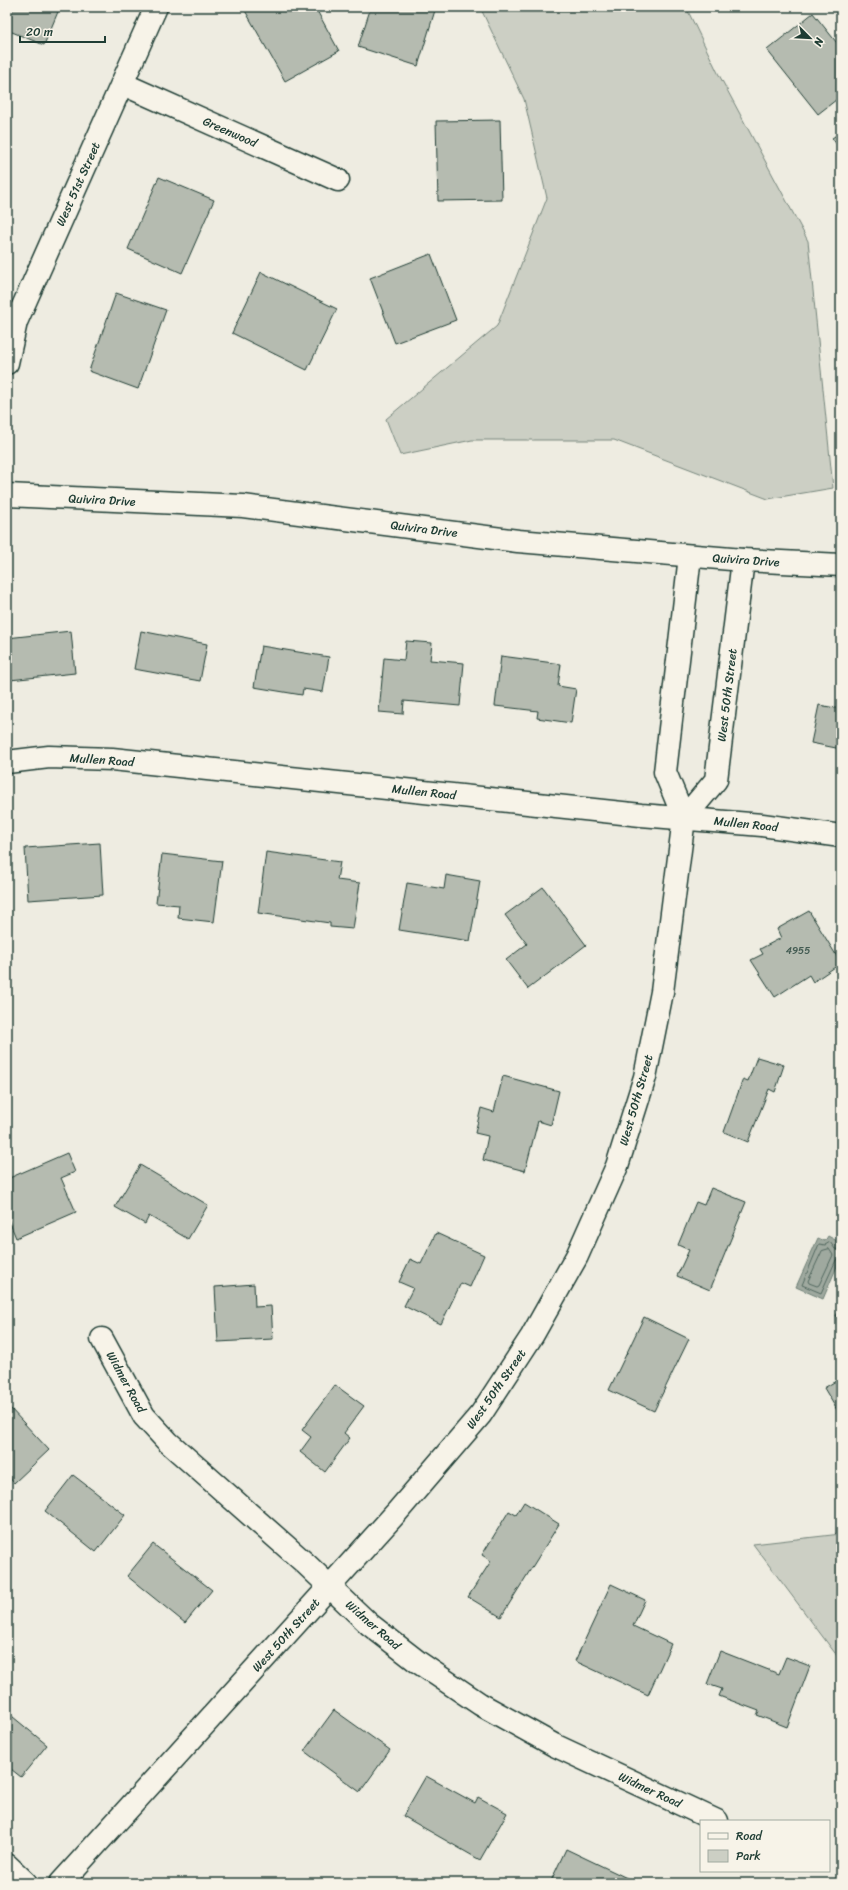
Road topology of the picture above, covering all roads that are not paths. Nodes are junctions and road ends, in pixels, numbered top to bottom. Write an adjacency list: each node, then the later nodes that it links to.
1 (156, 7): 2 (street, West 51st Street)
2 (123, 84): 3 (street, Greenwood); 4 (street, West 51st Street)
3 (338, 180)
4 (7, 363)
5 (7, 495): 6 (street, Quivira Drive)
6 (690, 556): 7 (street, Quivira Drive); 10 (street, West 50th Street)
7 (743, 560): 8 (street, Quivira Drive); 10 (street, West 50th Street)
8 (841, 565)
9 (7, 762): 10 (street, Mullen Road)
10 (684, 818): 11 (street, Mullen Road); 13 (street, West 50th Street)
11 (841, 836)
12 (102, 1339): 13 (street, Widmer Road)
13 (330, 1586): 14 (street, Widmer Road); 17 (street, West 50th Street)
14 (715, 1820)
15 (7, 1865): 16 (street)
16 (26, 1883)
17 (62, 1883)

